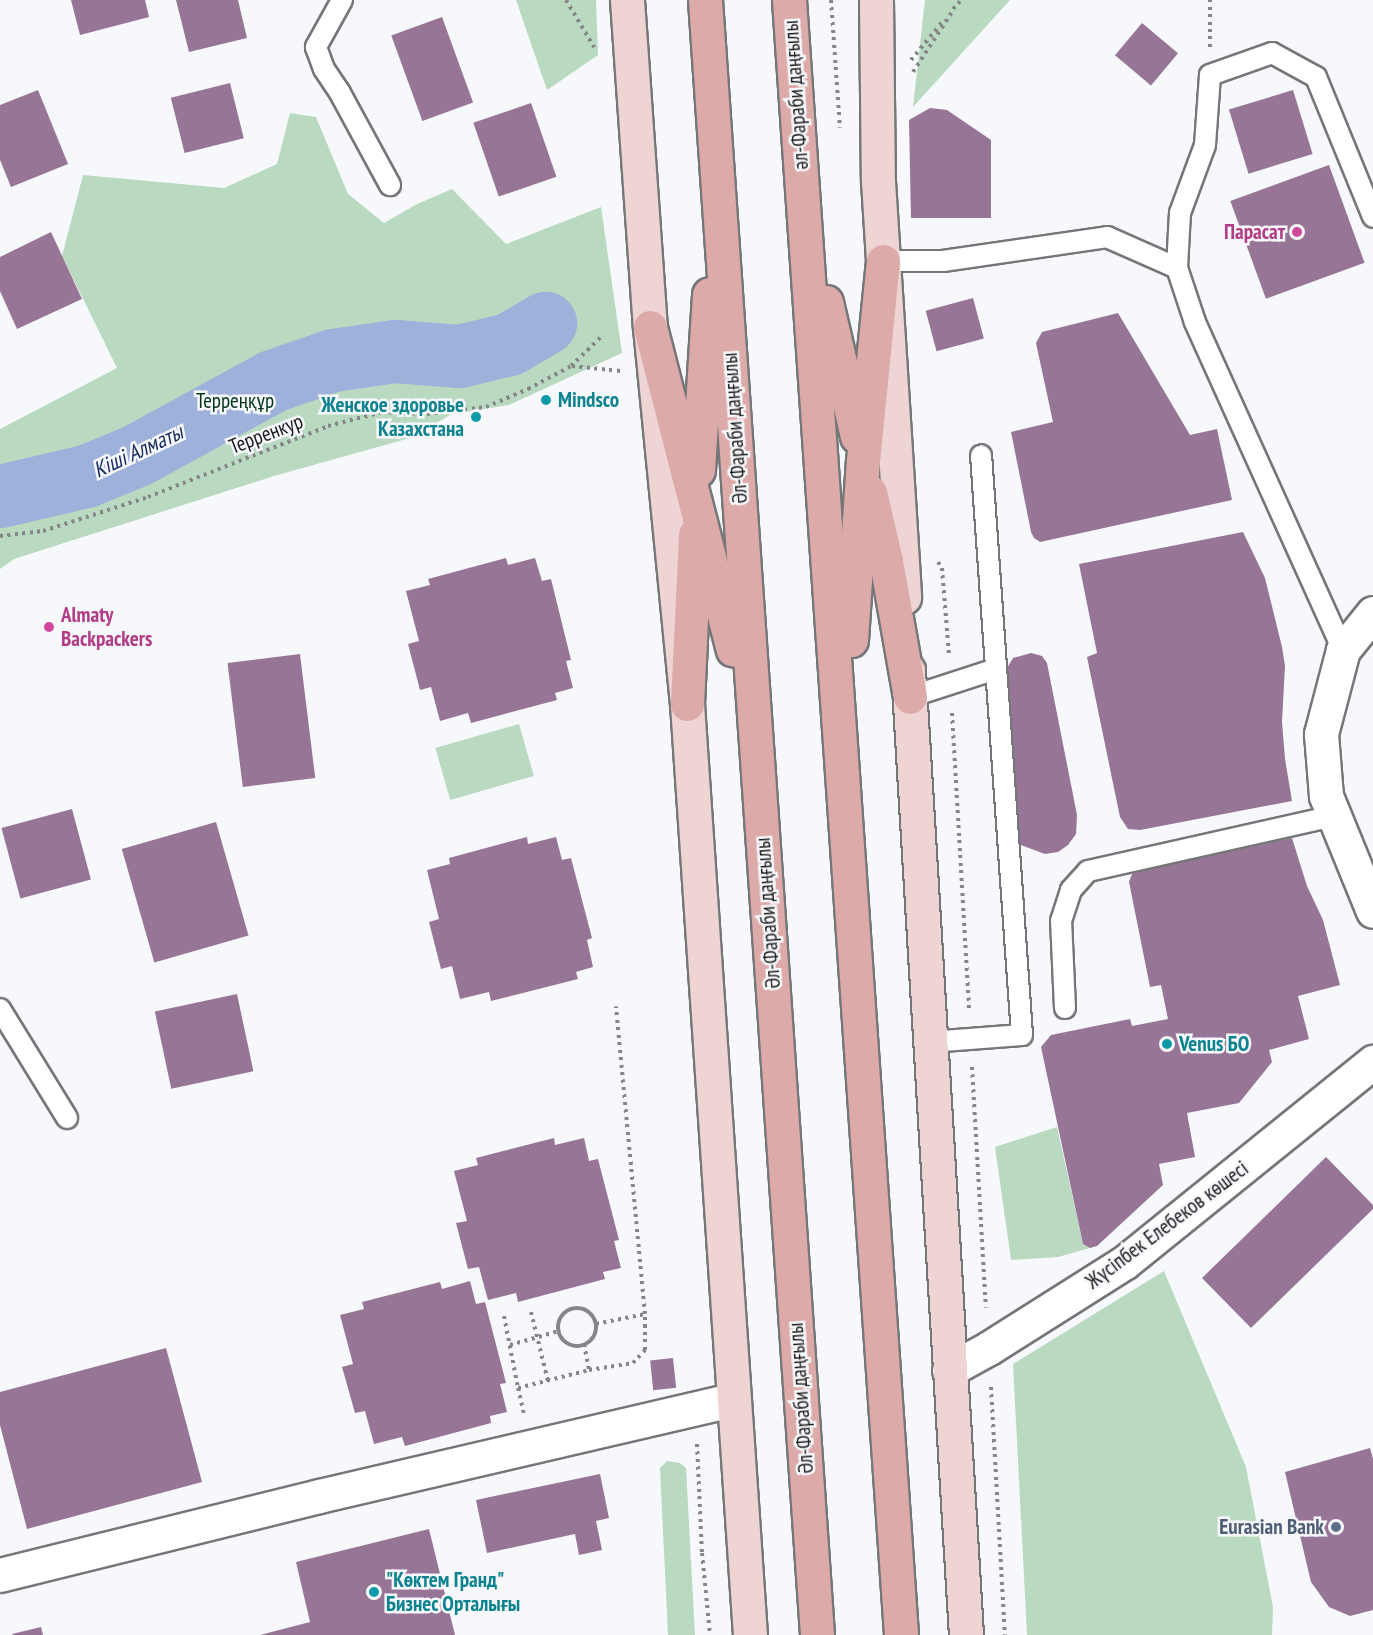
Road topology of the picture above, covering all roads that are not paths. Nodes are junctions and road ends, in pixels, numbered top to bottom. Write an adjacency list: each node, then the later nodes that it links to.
1 (342, 0): 6 (lane)
2 (627, 0): 12 (main road)
3 (705, 0): 8 (main road)
4 (789, 0): 7 (main road, әл-Фараби даңғылы)
5 (876, 0): 10 (main road)
6 (390, 185)
7 (802, 189): 14 (main road); 22 (main road)
8 (718, 191): 15 (main road); 23 (main road, Әл-Фараби даңғылы)
9 (1373, 217): 11 (lane)
10 (883, 261): 11 (lane); 14 (main road); 19 (main road)
11 (1177, 268): 17 (lane)
12 (650, 327): 15 (main road); 20 (main road)
13 (981, 455): 18 (lane)
14 (863, 461): 19 (main road); 22 (main road)
15 (696, 500): 20 (main road); 23 (main road)
16 (1373, 613): 17 (street)
17 (1343, 650): 21 (street)
18 (996, 669): 19 (lane); 27 (lane)
19 (910, 697): 27 (main road)
20 (687, 704): 31 (main road)
21 (1334, 816): 24 (street); 25 (lane)
22 (851, 894): 35 (main road)
23 (767, 901): 34 (main road, Әл-Фараби даңғылы)
24 (1373, 911)
25 (1065, 1008)
26 (0, 1009): 29 (lane)
27 (930, 1042): 30 (main road)
28 (1373, 1062): 30 (street, Жүсіпбек Елебеков көшесі)
29 (67, 1118)
30 (949, 1370): 36 (main road)
31 (733, 1400): 32 (street); 33 (main road)
32 (0, 1575)
33 (750, 1635)
34 (817, 1635)
35 (901, 1635)
36 (966, 1635)

